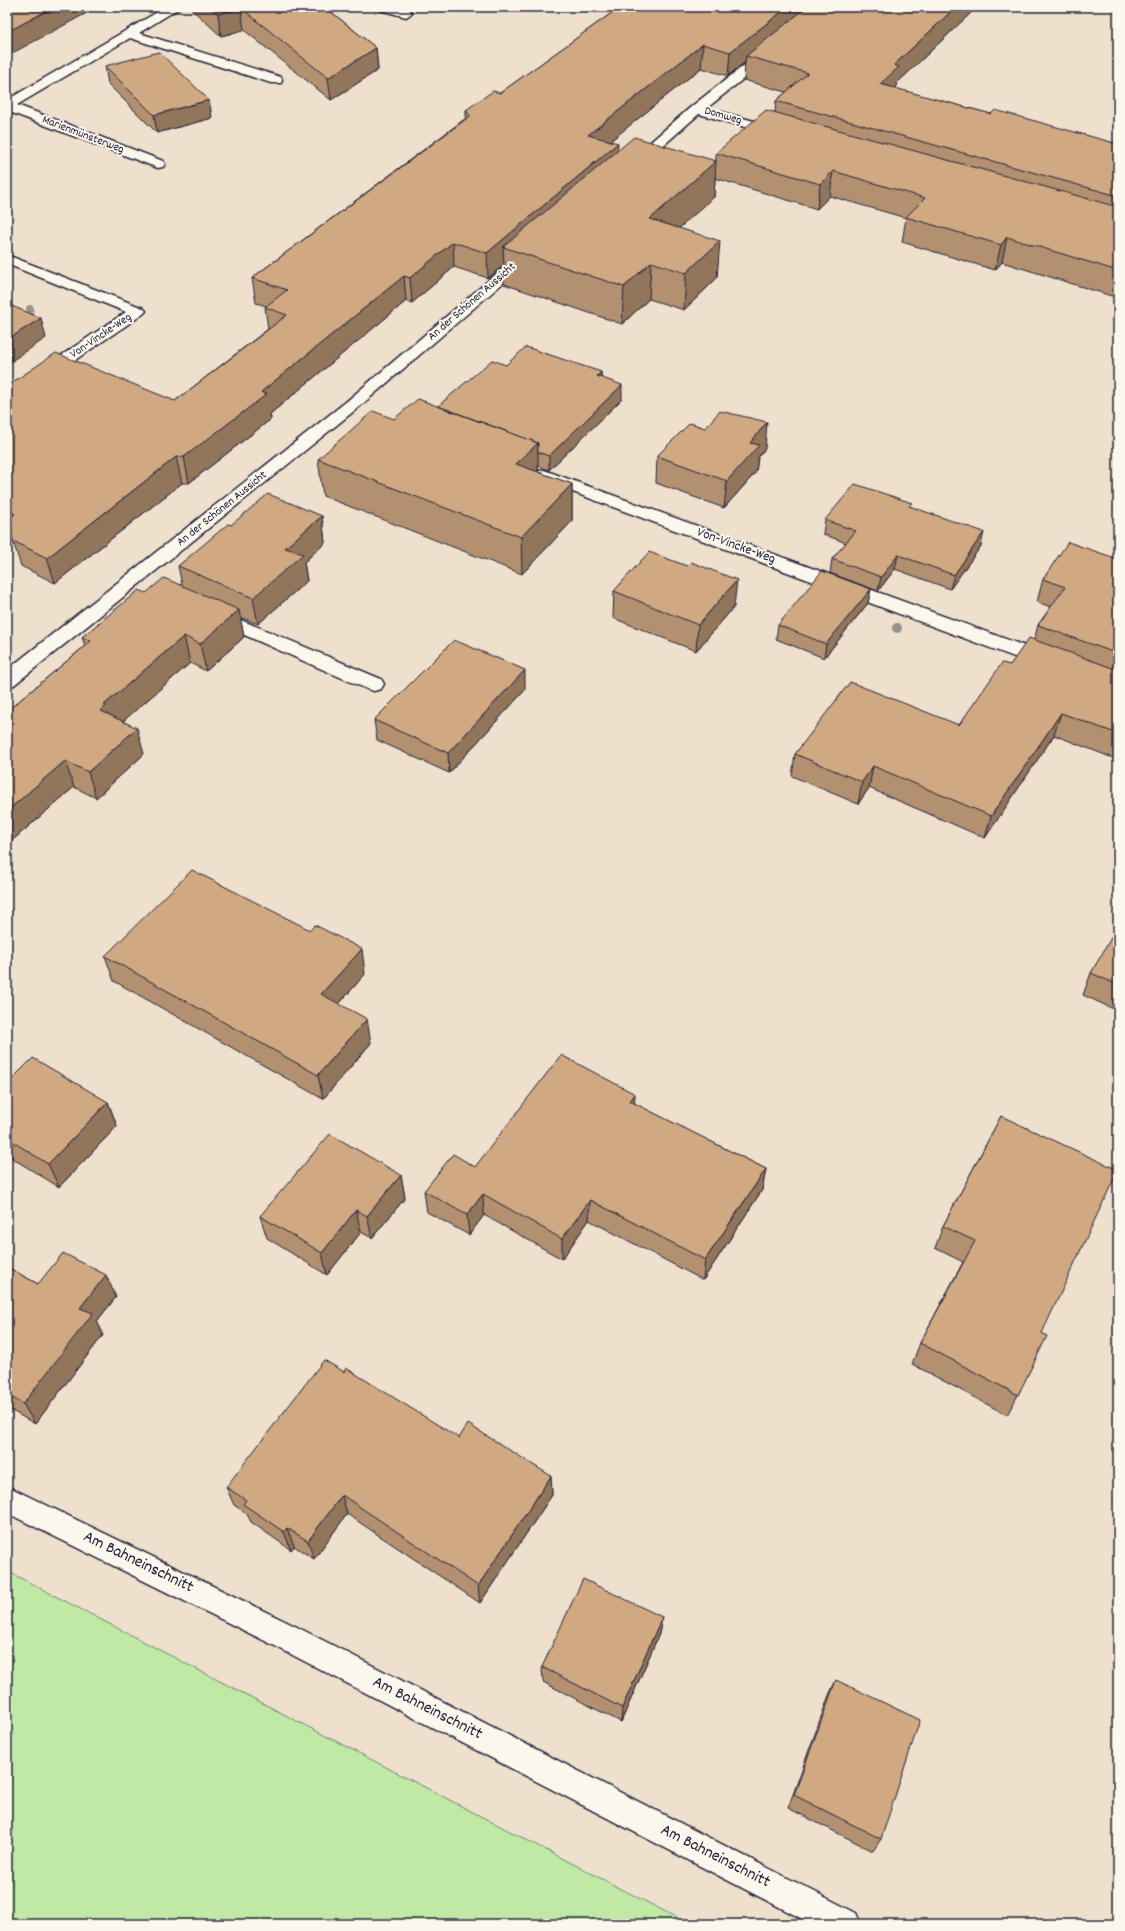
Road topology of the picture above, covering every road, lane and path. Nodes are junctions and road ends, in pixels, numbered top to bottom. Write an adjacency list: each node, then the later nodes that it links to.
1 (148, 7): 3 (street)
2 (384, 7): 4 (street)
3 (171, 9): 5 (street, Marienmünsterweg)
4 (406, 13)
5 (129, 34): 7 (street); 8 (street, Marienmünsterweg)
6 (780, 44): 9 (street)
7 (276, 80)
8 (7, 106): 11 (street, Marienmünsterweg)
9 (697, 109): 10 (street, Domweg); 12 (street)
10 (789, 135)
11 (158, 164)
12 (622, 174)
13 (540, 244): 19 (street, An der Schönen Aussicht)
14 (7, 259): 15 (street, Von-Vincke-Weg)
15 (7, 399)
16 (526, 468): 18 (street, Von-Vincke-Weg)
17 (199, 608): 20 (street)
18 (1066, 669)
19 (7, 680)
20 (374, 684)
21 (7, 1499): 22 (street, Am Bahneinschnitt)
22 (845, 1924)

